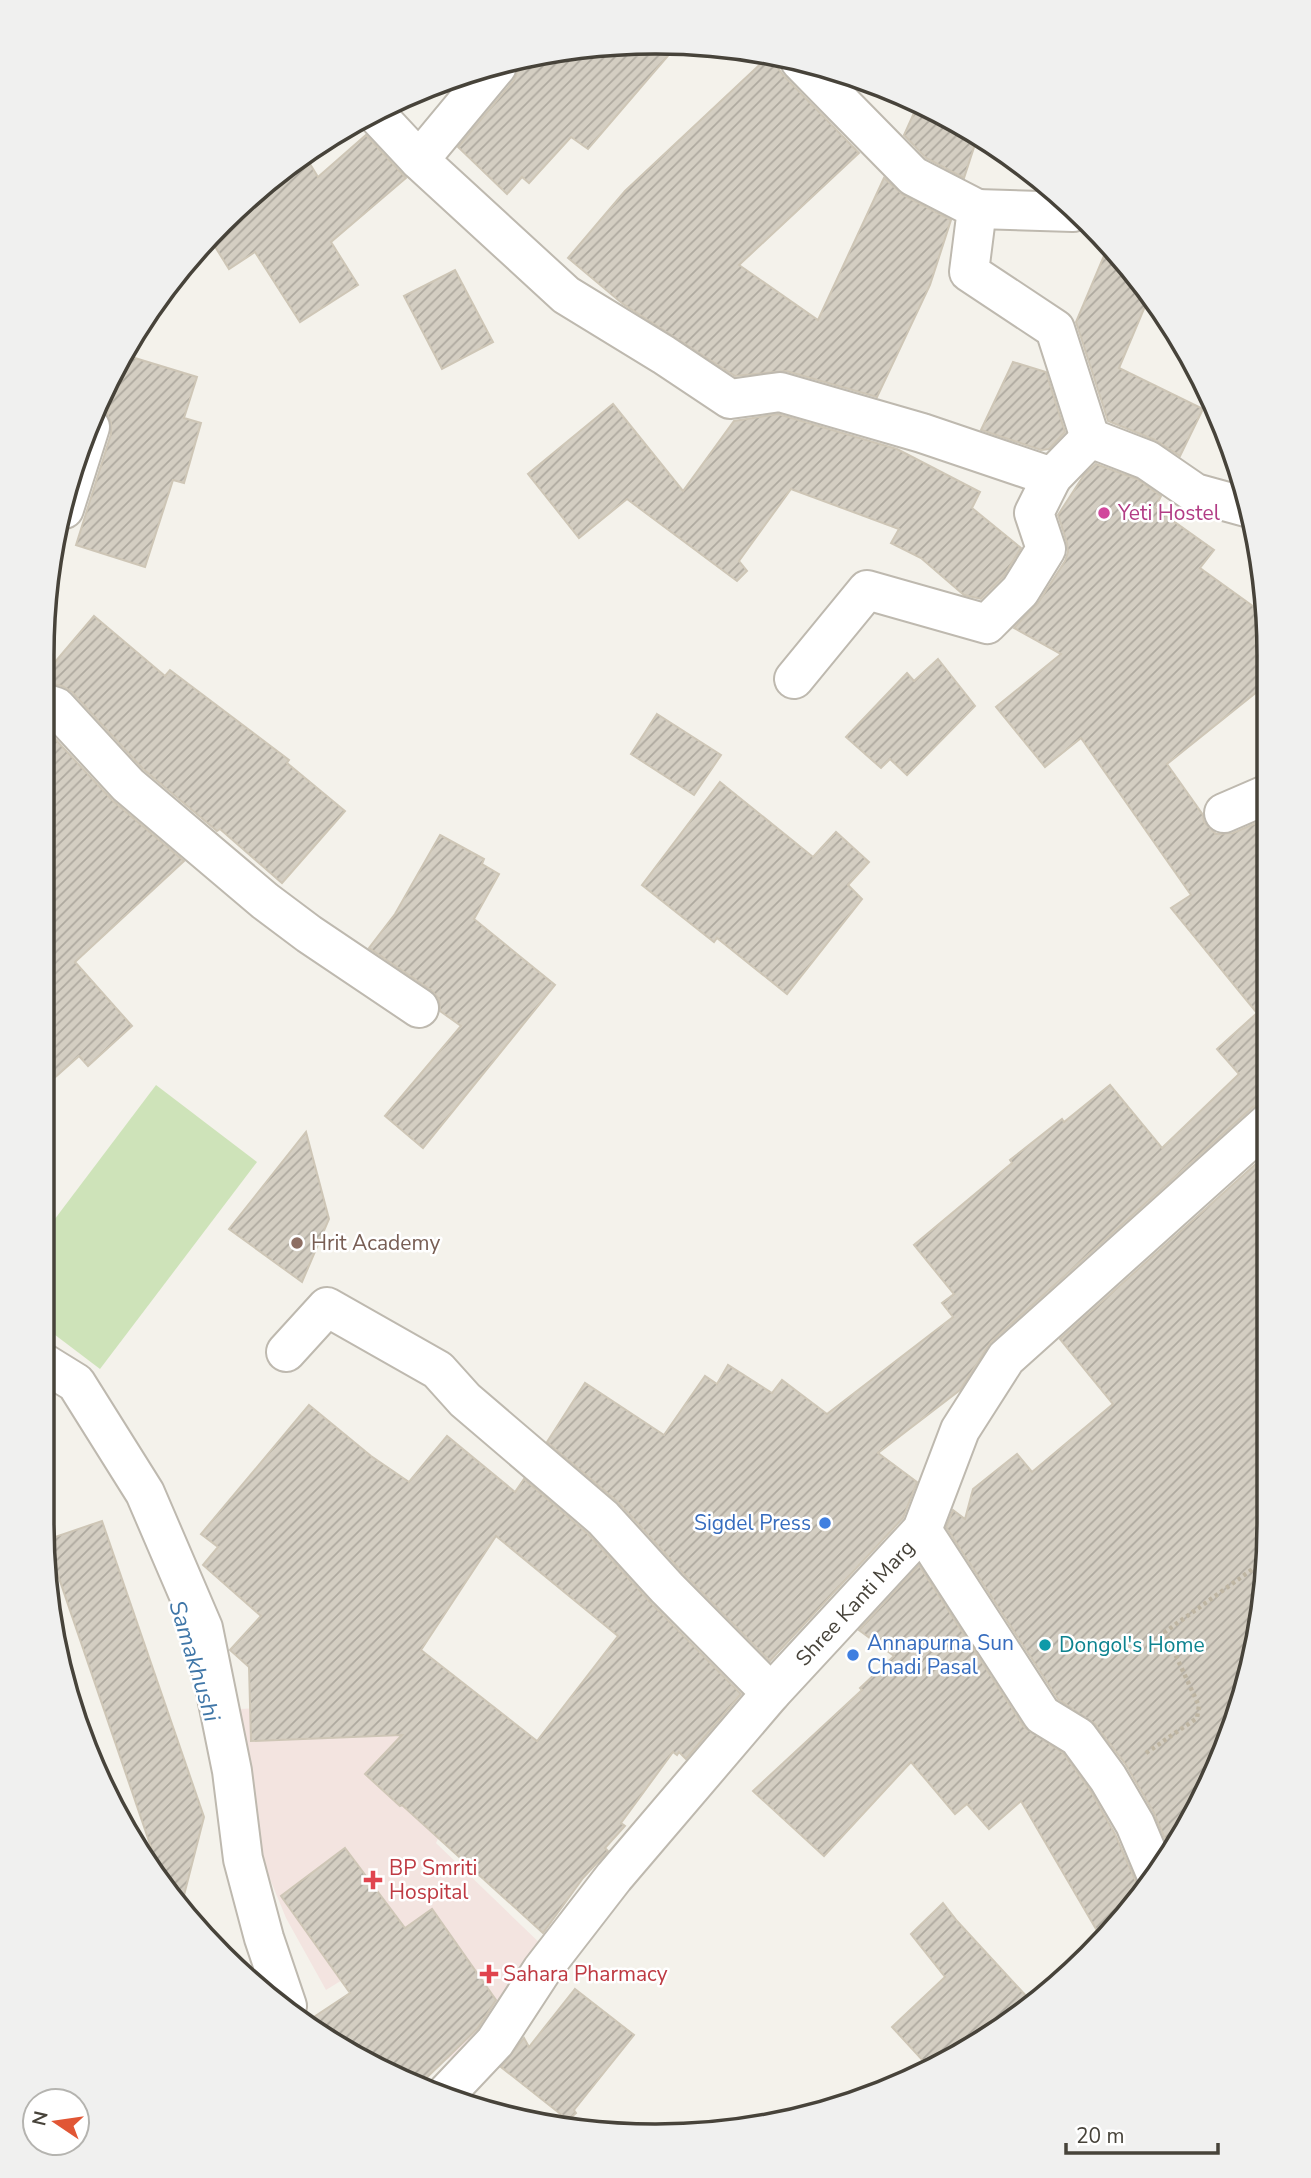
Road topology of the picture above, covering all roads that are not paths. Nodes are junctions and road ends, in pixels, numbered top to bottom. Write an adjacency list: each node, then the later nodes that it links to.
1 (815, 76): 5 (street)
2 (486, 79): 4 (street)
3 (382, 120): 4 (street)
4 (419, 160): 8 (street)
5 (977, 209): 6 (street); 7 (street)
6 (1061, 212)
7 (1090, 438): 8 (street); 9 (street)
8 (1052, 477): 10 (street)
9 (1237, 505)
10 (793, 678)
11 (54, 706): 14 (street)
12 (1257, 799): 13 (street)
13 (1224, 813)
14 (419, 1008)
15 (1257, 1133): 18 (street, Shree Kanti Marg)
16 (286, 1352): 19 (street)
17 (54, 1369): 21 (street)
18 (922, 1530): 19 (street, Shree Kanti Marg); 20 (street)
19 (771, 1693): 22 (street, Shree Kanti Marg)
20 (1151, 1863)
21 (283, 1995)
22 (452, 2088)

